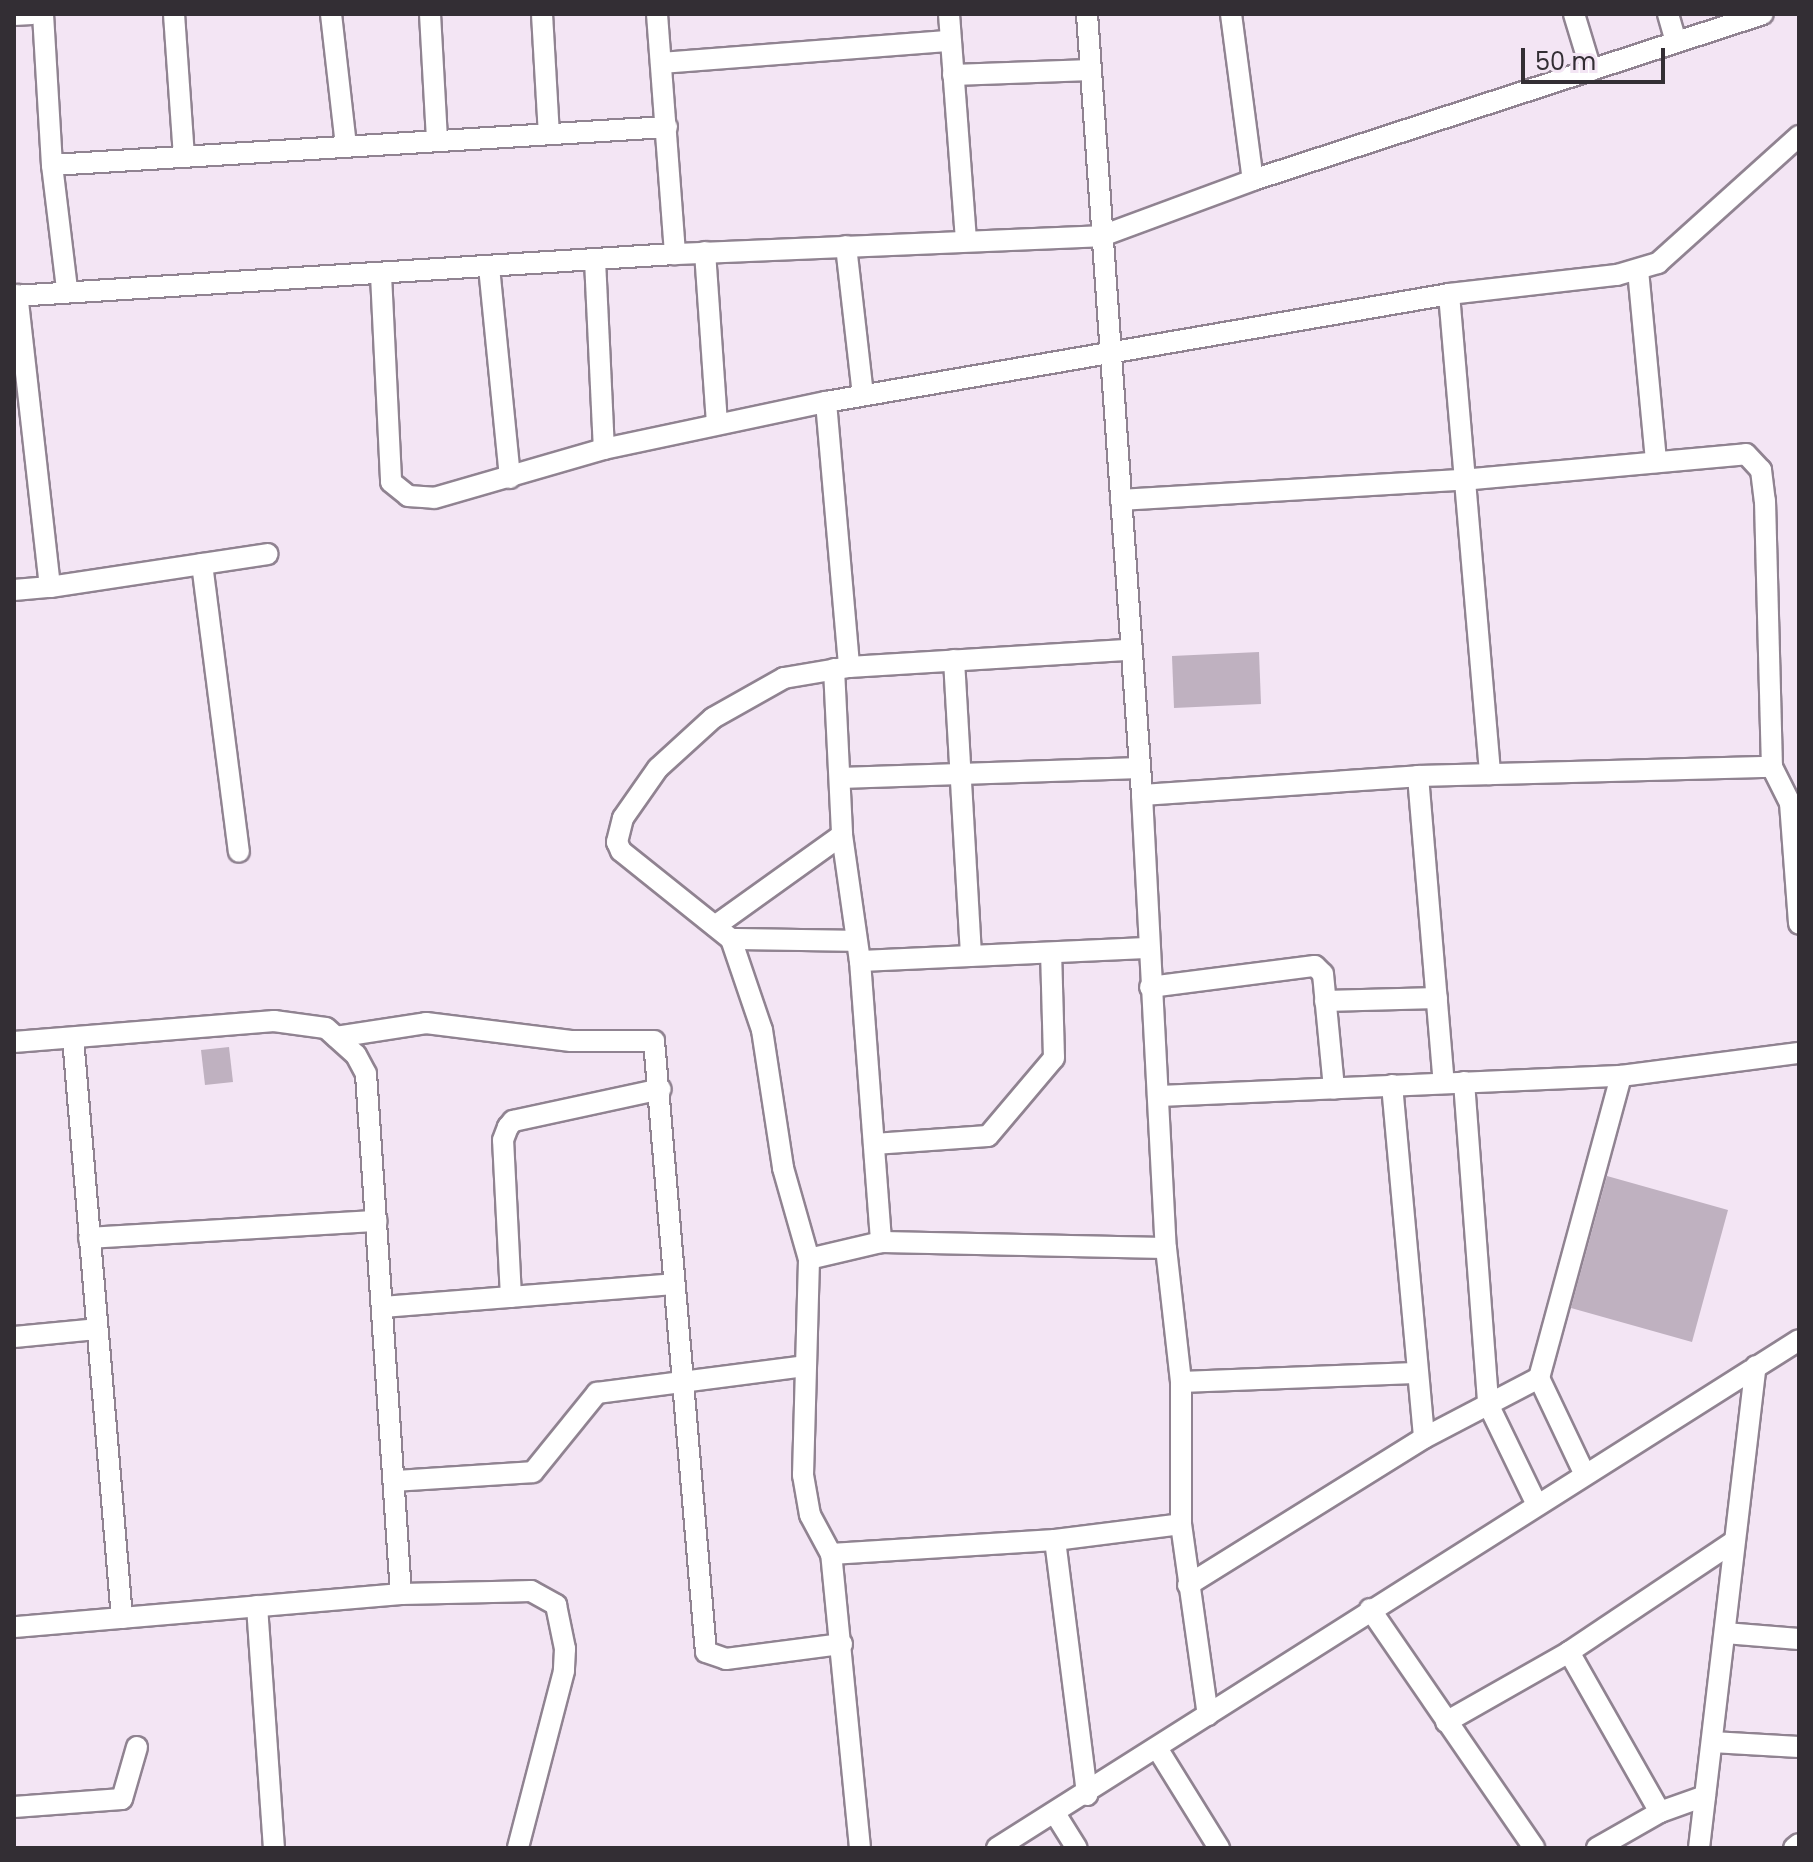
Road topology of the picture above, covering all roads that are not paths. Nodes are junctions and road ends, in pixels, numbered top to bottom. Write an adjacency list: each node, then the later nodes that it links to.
1 (32, 14): 14 (street)
2 (43, 14): 27 (street)
3 (174, 14): 26 (street)
4 (331, 14): 25 (street)
5 (430, 14): 24 (street)
6 (542, 14): 22 (street)
7 (657, 14): 17 (street)
8 (949, 14): 15 (street)
9 (1087, 14): 18 (street)
10 (1231, 14): 28 (street)
11 (1574, 14): 19 (street)
12 (1668, 14): 16 (street)
13 (1763, 14): 16 (street)
14 (14, 15)
15 (950, 41): 17 (street); 20 (street)
16 (1676, 42): 19 (street)
17 (661, 63): 21 (street)
18 (1091, 70): 20 (street); 29 (street)
19 (1591, 70): 28 (street)
20 (953, 75): 30 (street)
21 (667, 127): 22 (street); 33 (street)
22 (549, 134): 24 (street)
23 (1799, 136): 36 (street)
24 (437, 141): 25 (street)
25 (346, 146): 26 (street)
26 (184, 157): 27 (street)
27 (52, 165): 38 (street)
28 (1253, 180): 29 (street)
29 (1102, 236): 30 (street); 41 (street)
30 (966, 240): 31 (street)
31 (846, 246): 32 (street); 42 (street)
32 (705, 252): 33 (street); 44 (street)
33 (675, 254): 34 (street)
34 (595, 260): 35 (street); 45 (street)
35 (489, 267): 37 (street); 47 (street)
36 (1638, 270): 39 (street); 46 (street)
37 (381, 275): 38 (street); 47 (street)
38 (67, 289): 40 (street)
39 (1449, 294): 41 (street); 48 (street)
40 (15, 295): 52 (street)
41 (1113, 352): 42 (street); 49 (street)
42 (863, 395): 43 (street)
43 (826, 402): 44 (street); 56 (street)
44 (717, 424): 45 (street)
45 (604, 449): 47 (street)
46 (1656, 462): 48 (street); 57 (street)
47 (510, 478)
48 (1462, 480): 49 (street); 60 (street)
49 (1121, 500): 54 (street)
50 (268, 554): 51 (street)
51 (202, 564): 52 (street); 65 (street)
52 (50, 587): 53 (street)
53 (14, 590)
54 (1129, 650): 55 (street); 58 (street)
55 (954, 660): 56 (street); 59 (street)
56 (842, 668): 62 (street); 67 (street)
57 (1772, 767): 60 (street); 66 (street)
58 (1140, 768): 59 (street); 63 (street)
59 (960, 771): 62 (street); 71 (street)
60 (1490, 774): 61 (street)
61 (1418, 776): 63 (street); 73 (street)
62 (840, 778): 64 (street)
63 (1142, 795): 68 (street)
64 (842, 835): 67 (street); 69 (street)
65 (239, 852)
66 (1799, 924)
67 (723, 932): 69 (street); 90 (street)
68 (1147, 948): 70 (street); 72 (street)
69 (858, 951): 71 (street); 85 (street)
70 (1051, 953): 71 (street); 85 (street)
71 (971, 956)
72 (1150, 987): 74 (street); 84 (street)
73 (1437, 998): 74 (street); 80 (street)
74 (1325, 1001): 82 (street)
75 (336, 1037): 76 (street); 83 (street); 86 (street)
76 (73, 1038): 77 (street); 87 (street)
77 (14, 1042)
78 (1799, 1053): 79 (street)
79 (1621, 1076): 80 (street); 100 (street)
80 (1454, 1082): 81 (street); 103 (street)
81 (1392, 1085): 82 (street); 99 (street)
82 (1334, 1088): 84 (street)
83 (661, 1089): 91 (street); 92 (street)
84 (1158, 1096): 89 (street)
85 (874, 1144): 88 (street)
86 (376, 1221): 87 (street); 93 (street)
87 (89, 1238): 94 (street)
88 (881, 1242): 89 (street); 90 (street)
89 (1166, 1248): 102 (street)
90 (809, 1259): 97 (street)
91 (673, 1284): 92 (street); 101 (street)
92 (511, 1297): 93 (street)
93 (383, 1307): 106 (street)
94 (97, 1329): 95 (street); 116 (street)
95 (14, 1337)
96 (1799, 1340): 98 (street)
97 (804, 1366): 101 (street); 111 (street)
98 (1756, 1366): 105 (street); 110 (street)
99 (1415, 1373): 102 (street); 104 (street)
100 (1539, 1378): 103 (street); 105 (street)
101 (681, 1381): 106 (street); 120 (street)
102 (1181, 1382): 108 (street)
103 (1488, 1404): 104 (street); 107 (street)
104 (1424, 1438): 112 (street)
105 (1585, 1475): 107 (street)
106 (395, 1481): 113 (street)
107 (1537, 1505): 115 (street)
108 (1181, 1524): 109 (street); 112 (street)
109 (1055, 1540): 111 (street); 128 (street)
110 (1732, 1543): 118 (street); 121 (street)
111 (831, 1554): 120 (street)
112 (1188, 1585): 122 (street)
113 (401, 1594): 114 (street); 136 (street)
114 (257, 1606): 116 (street); 135 (street)
115 (1370, 1609): 122 (street); 123 (street)
116 (122, 1618): 117 (street)
117 (14, 1627)
118 (1725, 1633): 119 (street); 124 (street)
119 (1799, 1639)
120 (842, 1644): 137 (street)
121 (1569, 1652): 123 (street); 131 (street)
122 (1208, 1715): 127 (street)
123 (1446, 1722): 141 (street)
124 (1712, 1742): 126 (street); 129 (street)
125 (137, 1747): 130 (street)
126 (1799, 1747)
127 (1157, 1748): 128 (street); 140 (street)
128 (1087, 1795): 132 (street)
129 (1705, 1796): 131 (street); 134 (street)
130 (14, 1807)
131 (1660, 1812): 142 (street)
132 (1056, 1815): 138 (street); 139 (street)
133 (1799, 1844): 143 (street)
134 (1704, 1847)
135 (274, 1848)
136 (518, 1848)
137 (860, 1848)
138 (997, 1848)
139 (1077, 1848)
140 (1219, 1848)
141 (1534, 1848)
142 (1597, 1848)
143 (1794, 1848)

